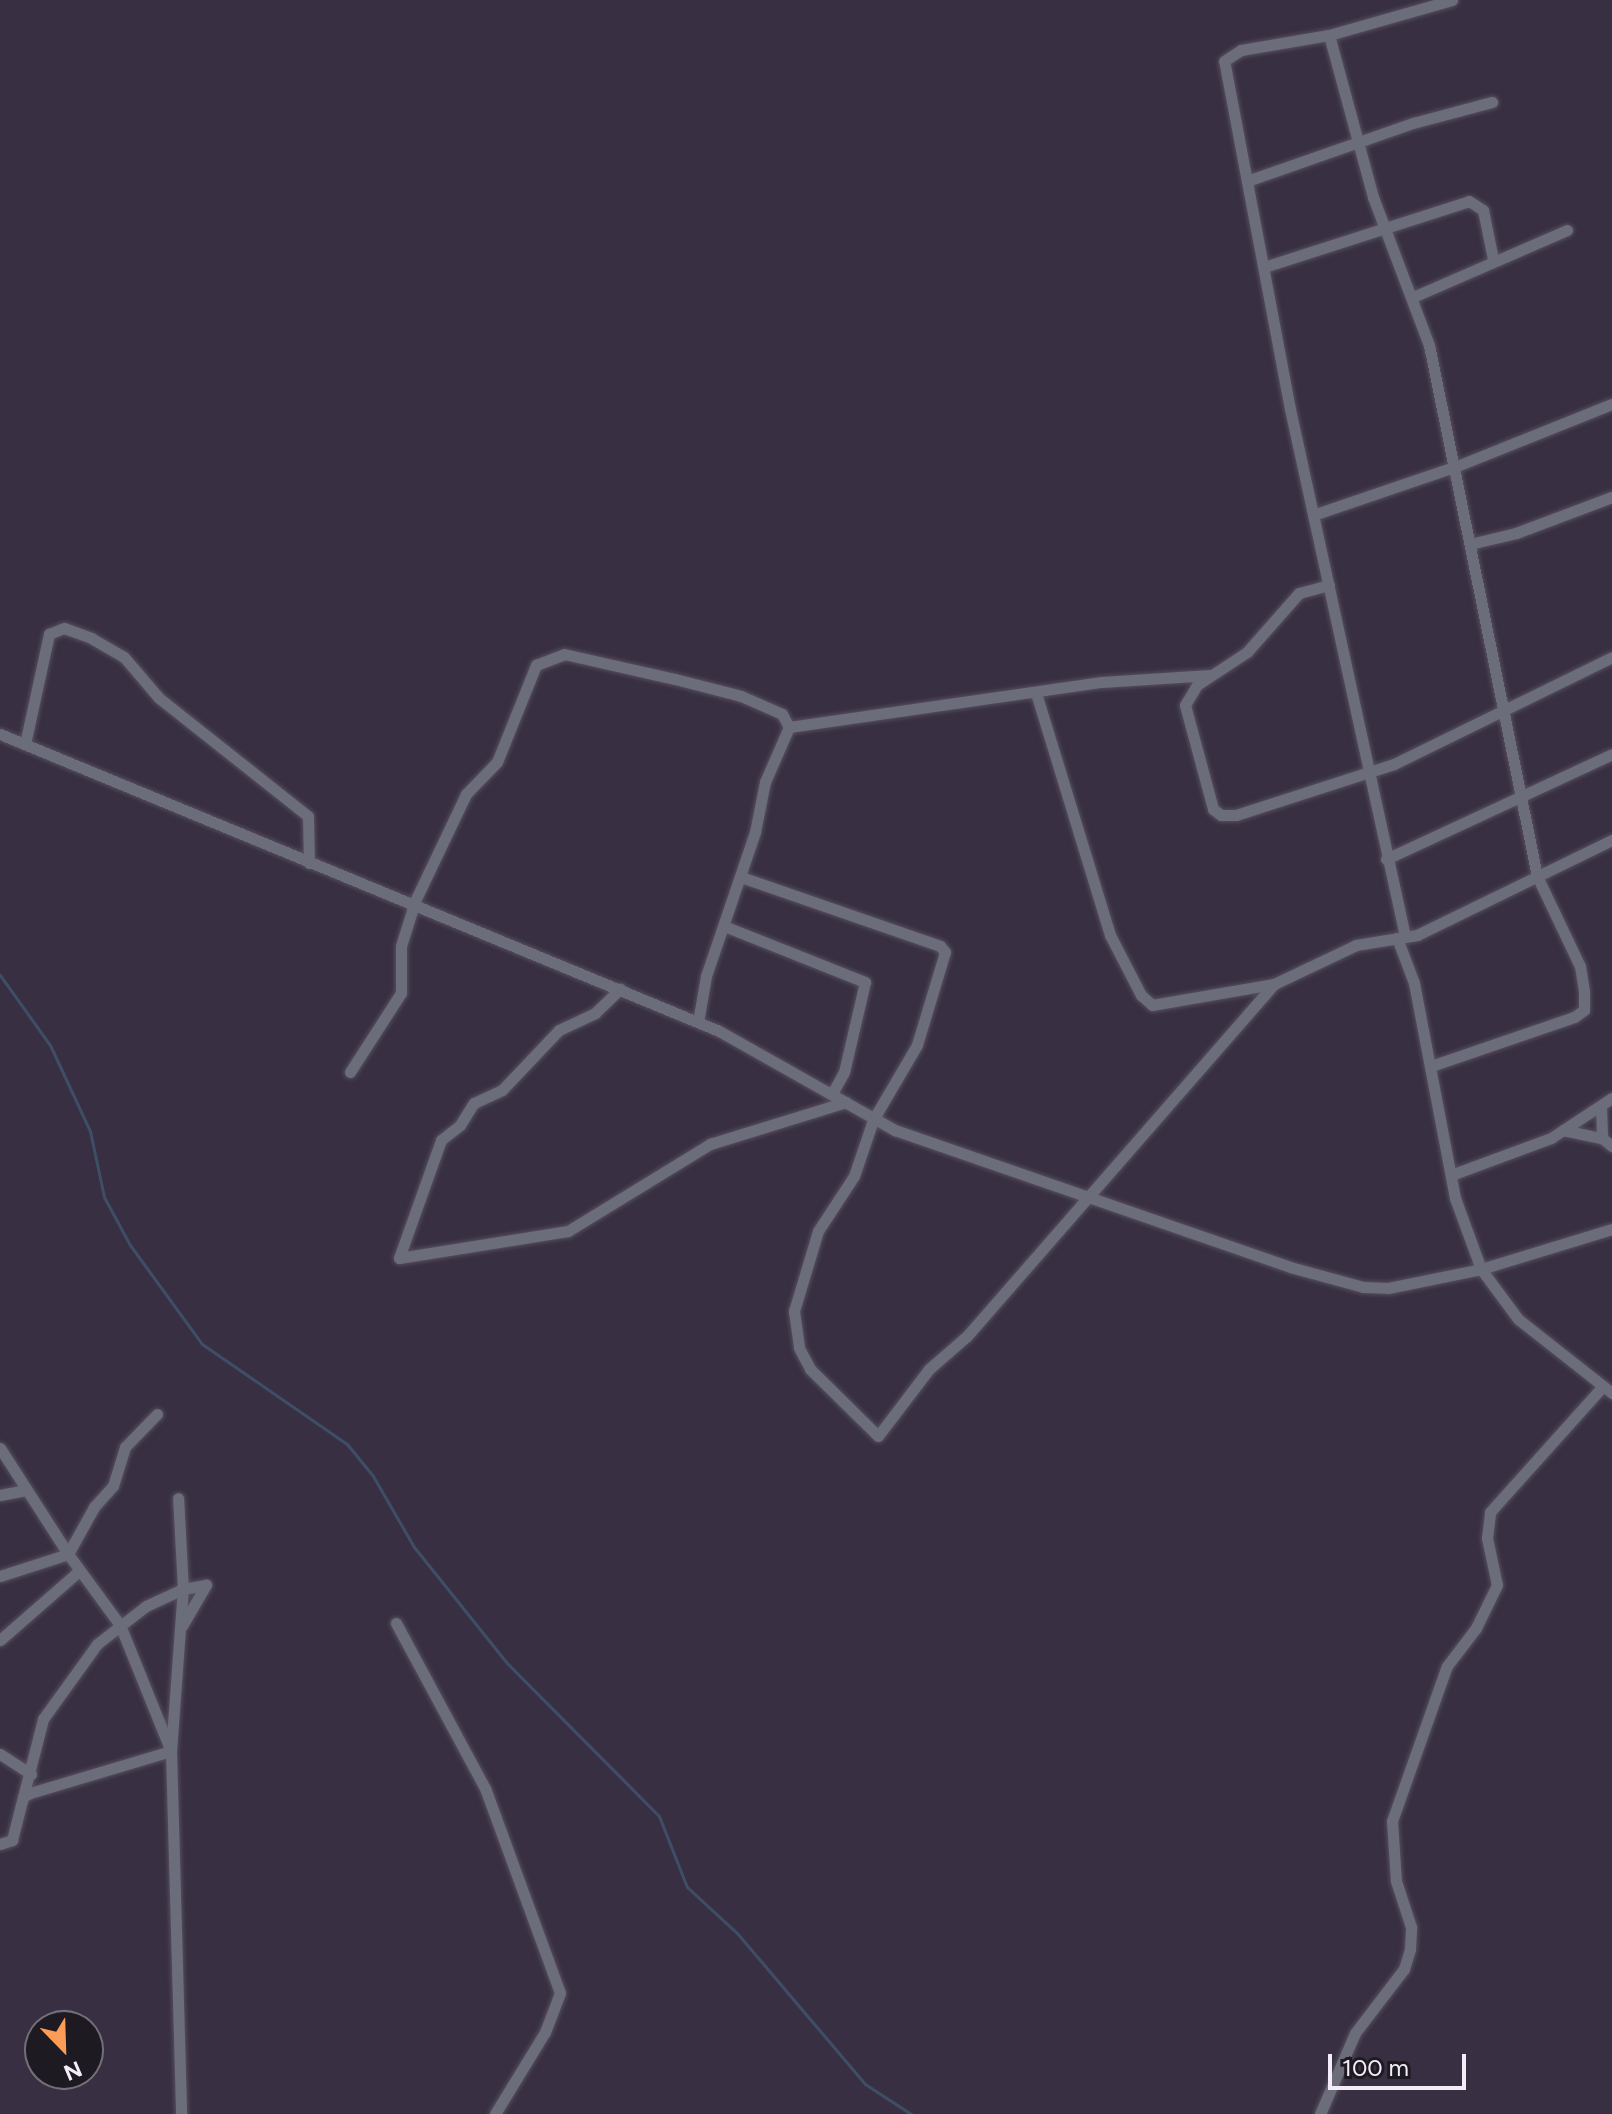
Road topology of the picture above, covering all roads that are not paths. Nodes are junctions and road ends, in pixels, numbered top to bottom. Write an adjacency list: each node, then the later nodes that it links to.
1 (1452, 0): 2 (street)
2 (1329, 35): 4 (street); 5 (street)
3 (1492, 102): 4 (street)
4 (1359, 144): 5 (street); 6 (street)
5 (1247, 181): 9 (street)
6 (1385, 226): 8 (street); 9 (street); 10 (street)
7 (1567, 230): 8 (street)
8 (1493, 259): 10 (street)
9 (1264, 267): 14 (street)
10 (1413, 297): 12 (street)
11 (1612, 404): 12 (street)
12 (1457, 466): 14 (street); 15 (street)
13 (1612, 497): 15 (street)
14 (1313, 515): 16 (street)
15 (1470, 544): 20 (street)
16 (1329, 585): 18 (street); 25 (street)
17 (1612, 657): 20 (street)
18 (1210, 675): 19 (street); 25 (street)
19 (1036, 693): 21 (street); 36 (street)
20 (1504, 709): 25 (street); 26 (street)
21 (789, 727): 31 (street); 32 (street)
22 (0, 734): 23 (street)
23 (25, 744): 29 (street); 29 (street)
24 (1612, 754): 26 (street)
25 (1366, 774): 28 (street)
26 (1523, 792): 28 (street); 30 (street)
27 (1612, 840): 30 (street)
28 (1386, 859): 34 (street)
29 (309, 863): 32 (street)
30 (1537, 876): 34 (street); 39 (street)
31 (741, 877): 33 (street); 46 (street)
32 (415, 901): 37 (street); 40 (street)
33 (724, 926): 38 (street); 42 (street)
34 (1406, 936): 35 (street); 35 (street); 36 (street)
35 (1407, 955): 39 (street)
36 (1274, 984): 51 (street)
37 (620, 989): 38 (street); 45 (street)
38 (698, 1022): 41 (street)
39 (1431, 1066): 50 (street)
40 (350, 1072)
41 (816, 1086): 42 (street); 45 (street)
42 (832, 1094): 43 (street)
43 (846, 1102): 45 (street); 46 (street)
44 (1607, 1102): 47 (street); 48 (street)
45 (820, 1111)
46 (873, 1120): 51 (street); 51 (street)
47 (1563, 1130): 48 (street); 50 (street)
48 (1602, 1138): 49 (street)
49 (1612, 1146)
50 (1451, 1175): 53 (street)
51 (1089, 1198): 53 (street)
52 (1612, 1229): 53 (street)
53 (1481, 1269): 54 (street)
54 (1607, 1390): 75 (street)
55 (157, 1414): 60 (street)
56 (0, 1448): 57 (street)
57 (25, 1490): 58 (street); 60 (street)
58 (0, 1495)
59 (178, 1498): 63 (street)
60 (68, 1554): 61 (street); 62 (street)
61 (79, 1571): 65 (street); 67 (street)
62 (0, 1576)
63 (183, 1589): 65 (street); 66 (street); 66 (street)
64 (396, 1623): 74 (street)
65 (120, 1625): 68 (street); 70 (street)
66 (181, 1628): 68 (street)
67 (0, 1640)
68 (171, 1751): 71 (street); 73 (street)
69 (0, 1754): 70 (street)
70 (31, 1774): 71 (street)
71 (23, 1797): 72 (street)
72 (0, 1844)
73 (181, 2114)
74 (495, 2114)
75 (1320, 2114)

